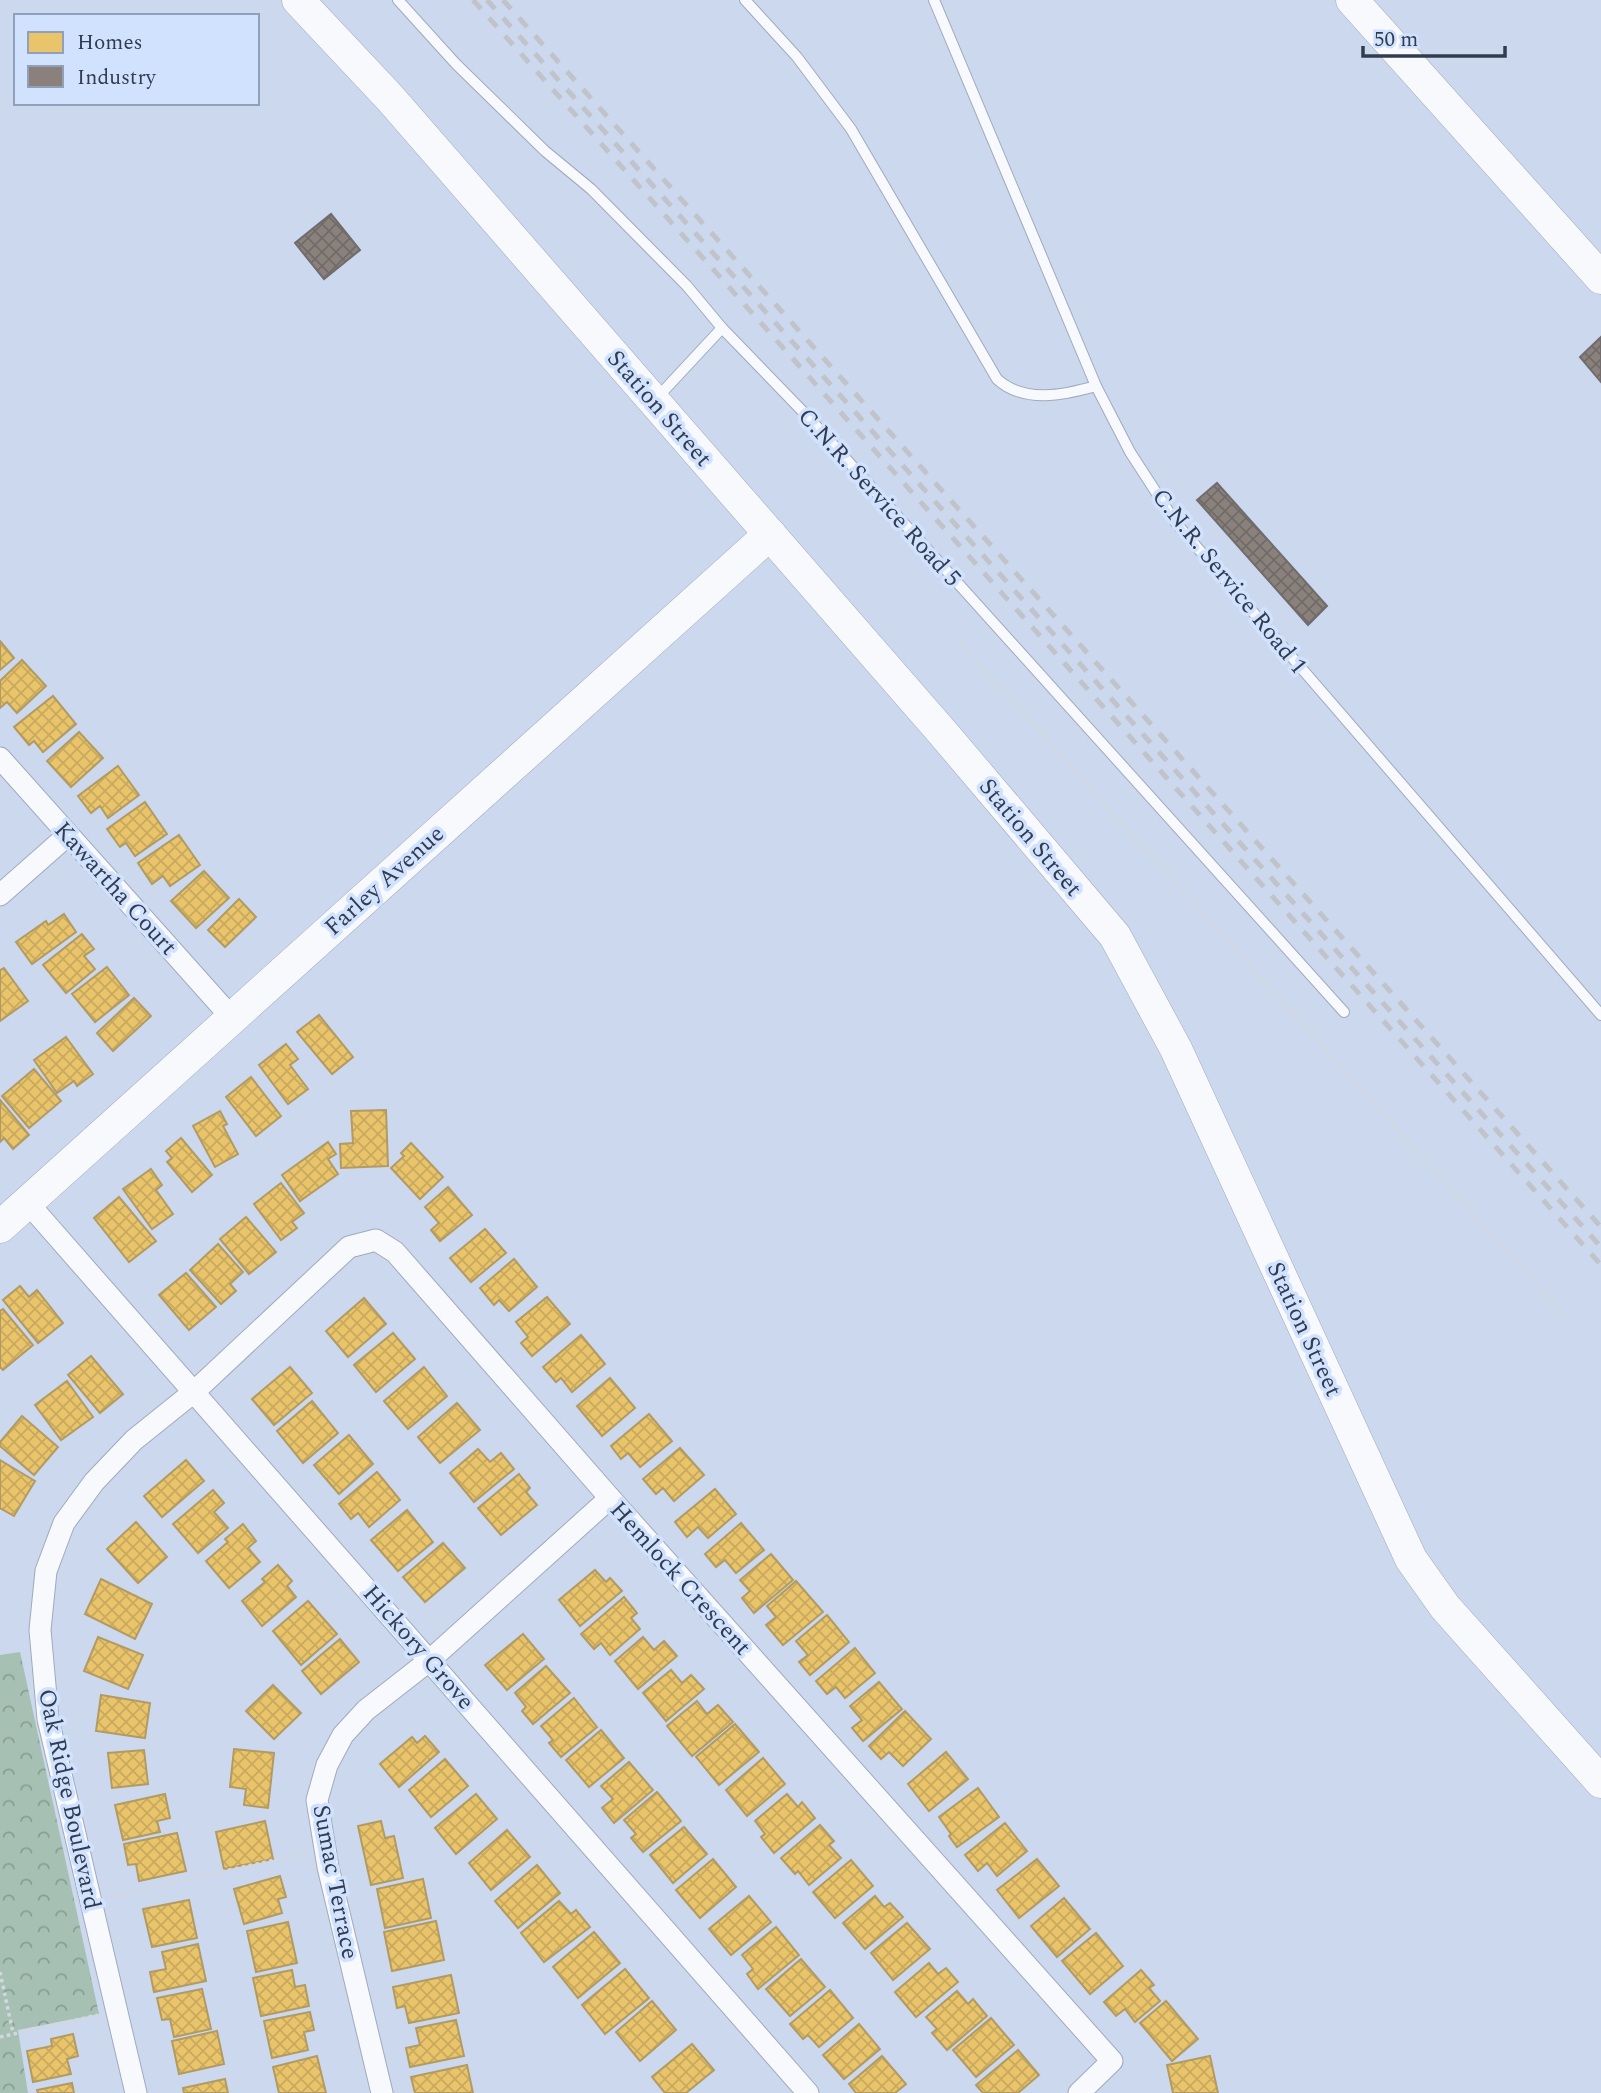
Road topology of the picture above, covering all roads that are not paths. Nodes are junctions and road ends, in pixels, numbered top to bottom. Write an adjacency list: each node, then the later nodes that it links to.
1 (298, 0): 9 (street, Station Street)
2 (398, 0): 7 (lane, C.N.R. Service Road 5)
3 (745, 0): 8 (lane)
4 (934, 0): 8 (lane, C.N.R. Service Road 1)
5 (1352, 0): 6 (street)
6 (1601, 278)
7 (722, 328): 9 (lane); 14 (lane, C.N.R. Service Road 5)
8 (1096, 386): 15 (lane, C.N.R. Service Road 1)
9 (654, 401): 10 (street, Station Street)
10 (770, 534): 16 (street, Farley Avenue); 22 (street, Station Street)
11 (0, 758): 12 (street, Kawartha Court)
12 (68, 835): 13 (street); 16 (street, Kawartha Court)
13 (0, 895)
14 (1344, 1012)
15 (1601, 1016)
16 (232, 1018): 17 (street, Farley Avenue)
17 (27, 1202): 18 (street, Farley Avenue); 19 (street, Hickory Grove)
18 (0, 1227)
19 (195, 1391): 20 (street, Hemlock Crescent); 21 (street, Hickory Grove); 23 (street, Oak Ridge Boulevard)
20 (610, 1498): 21 (street, Sumac Terrace); 26 (street, Hemlock Crescent)
21 (430, 1660): 24 (street, Sumac Terrace); 25 (street, Hickory Grove)
22 (1601, 1782)
23 (136, 2093)
24 (382, 2093)
25 (808, 2093)
26 (1079, 2093)

